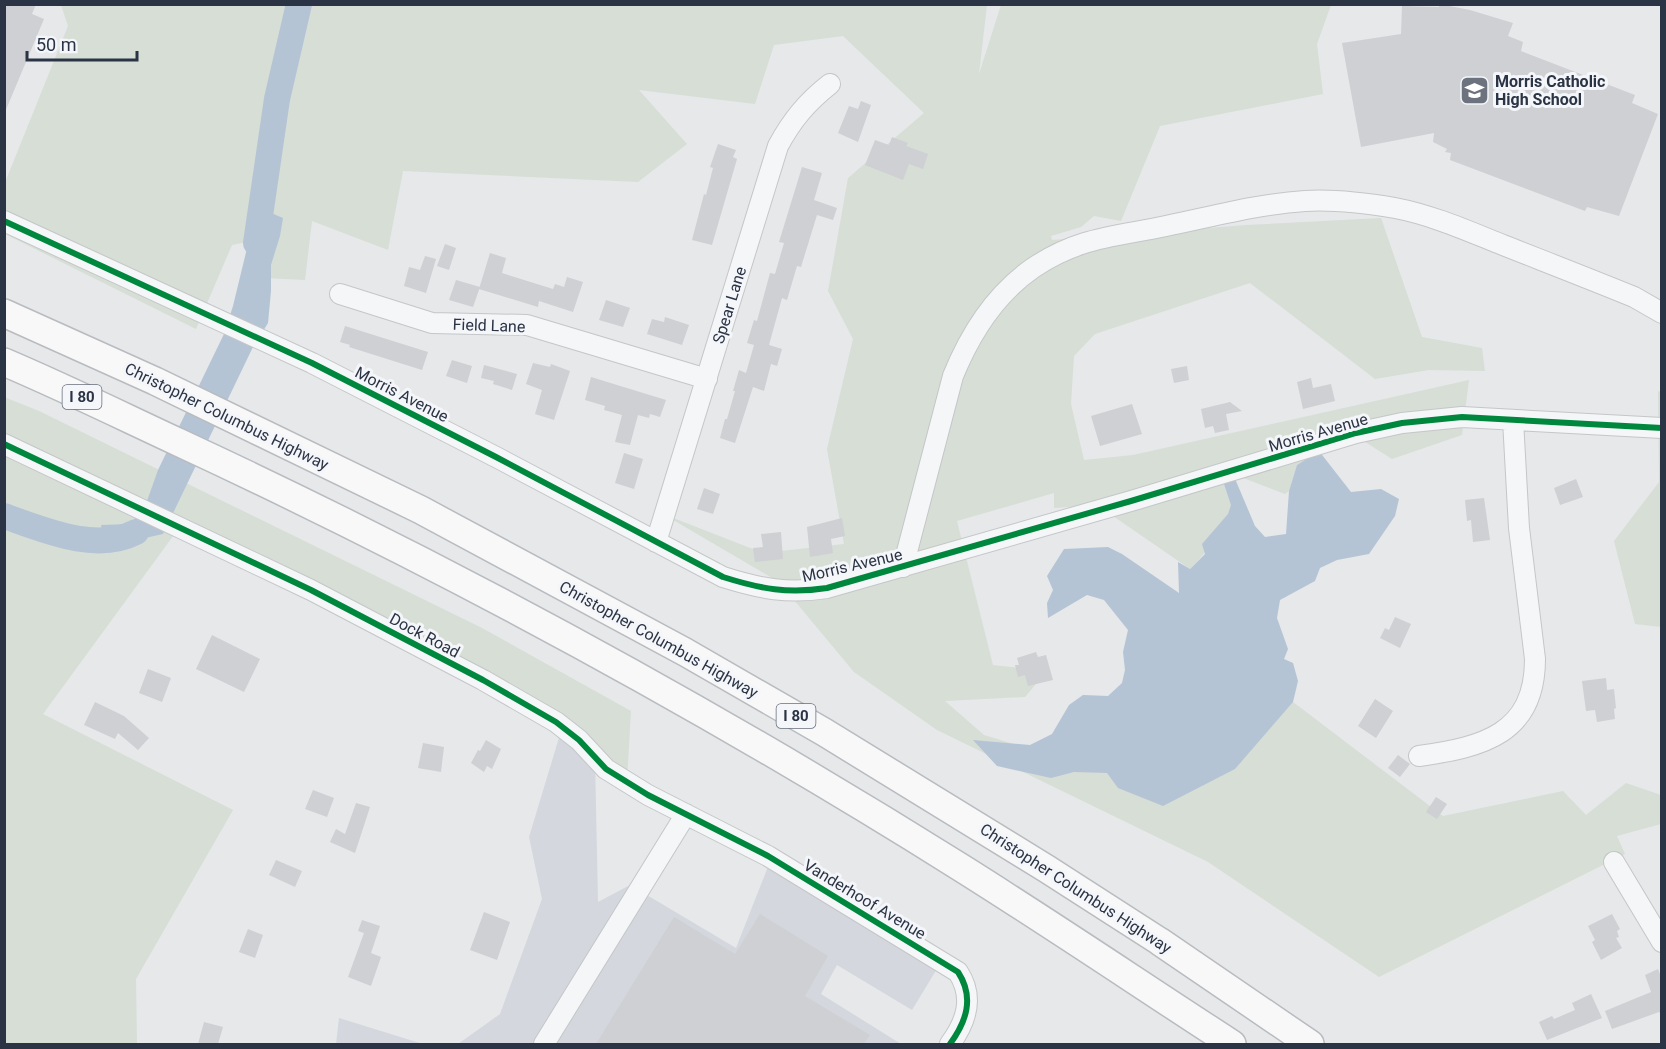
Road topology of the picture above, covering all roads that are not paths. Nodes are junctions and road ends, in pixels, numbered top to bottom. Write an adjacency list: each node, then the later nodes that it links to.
1 (830, 84): 7 (street, Spear Lane)
2 (4, 221): 11 (street, Morris Avenue)
3 (340, 294): 7 (street, Field Lane)
4 (4, 313): 20 (highway, Christopher Columbus Highway / I 80)
5 (1662, 313): 12 (street)
6 (4, 362): 19 (highway, I 80)
7 (706, 379): 11 (street, Spear Lane)
8 (1512, 420): 9 (street, Morris Avenue); 12 (street, Morris Avenue); 13 (street)
9 (1662, 429)
10 (4, 444): 14 (street, Dock Road)
11 (656, 542): 12 (street, Morris Avenue)
12 (903, 567)
13 (1419, 756)
14 (686, 814): 17 (street); 18 (street, Vanderhoof Avenue)
15 (1614, 862): 16 (street)
16 (1662, 942)
17 (544, 1044)
18 (950, 1044)
19 (1232, 1044)
20 (1310, 1044)

